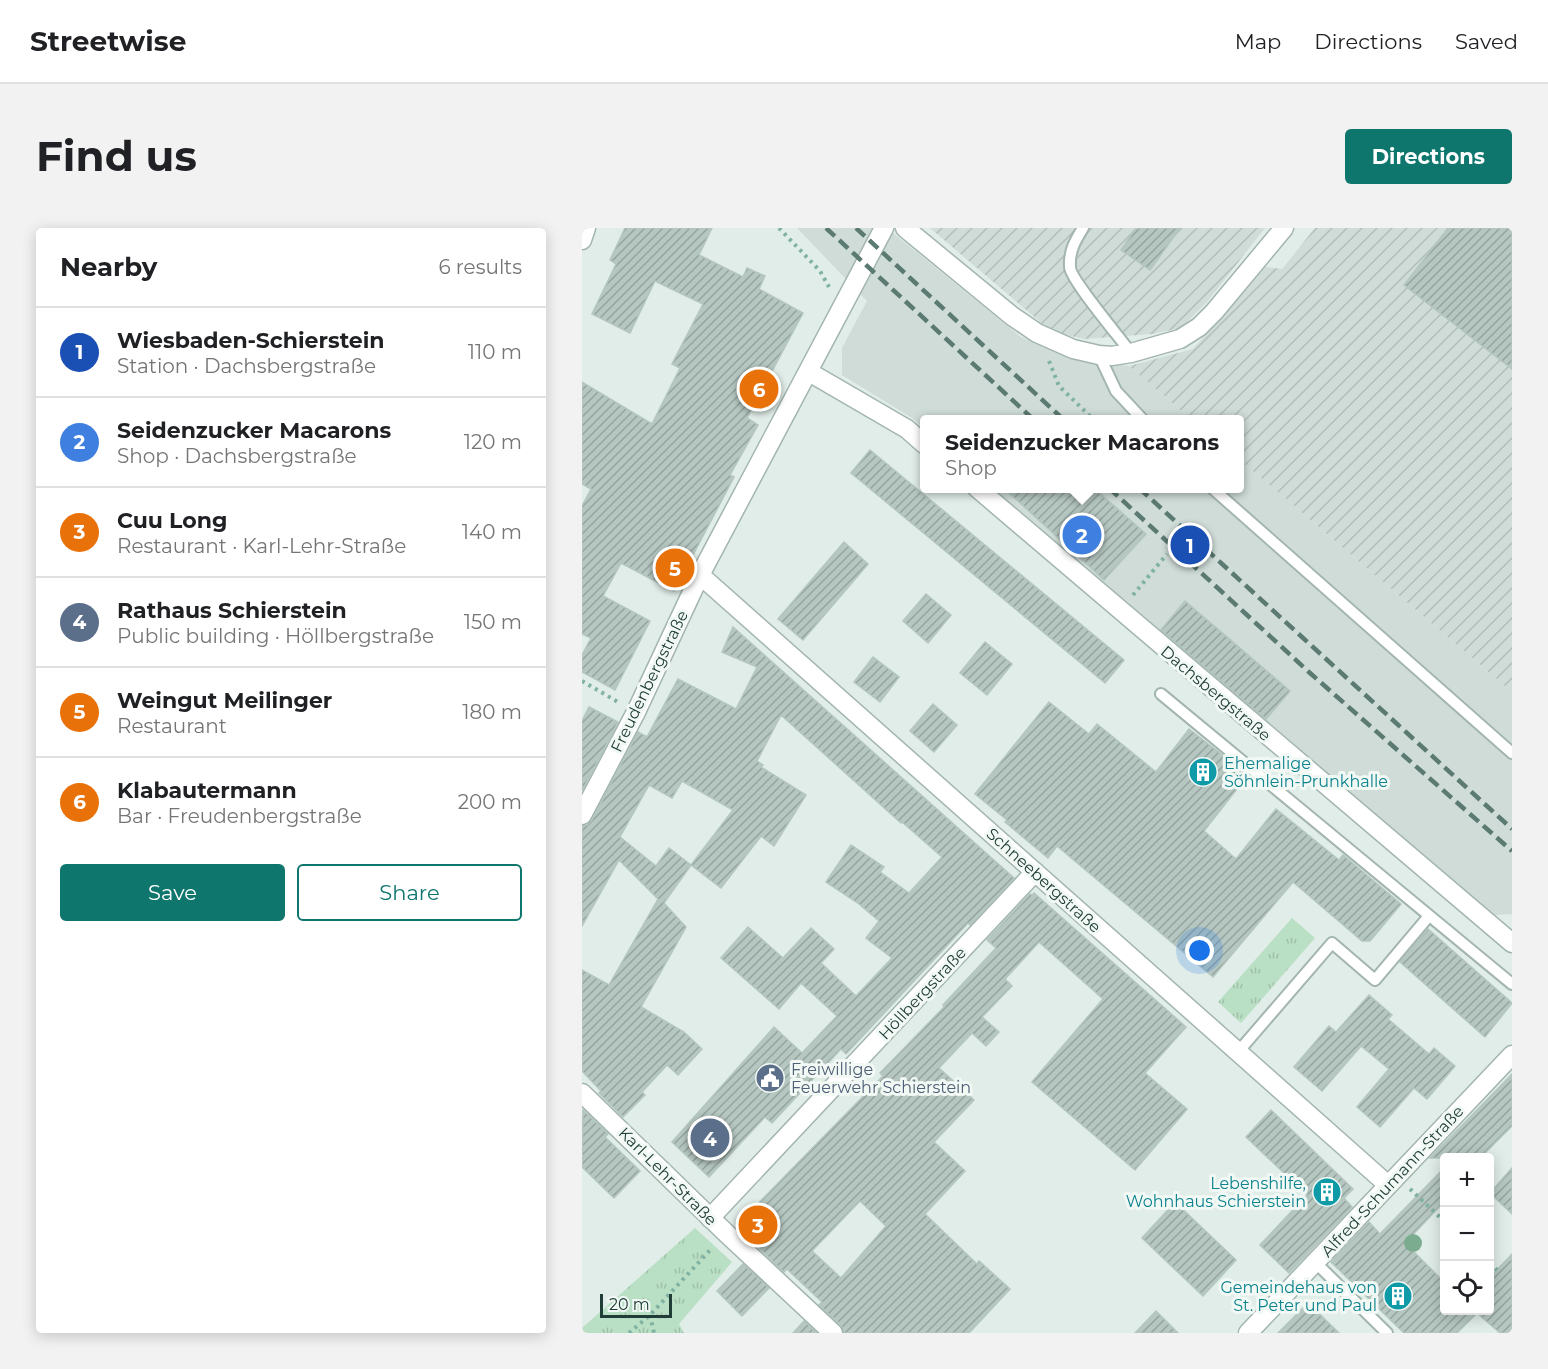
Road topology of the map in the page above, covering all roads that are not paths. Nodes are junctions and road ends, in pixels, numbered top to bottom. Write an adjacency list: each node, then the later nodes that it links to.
1 (586, 228): 6 (street)
2 (884, 228): 9 (street, Freudenbergstraße)
3 (905, 228): 8 (street)
4 (1083, 228): 7 (lane)
5 (1284, 228): 7 (street)
6 (582, 240)
7 (1131, 353): 8 (street)
8 (1098, 355): 10 (lane)
9 (809, 372): 11 (street); 14 (street, Freudenbergstraße)
10 (1138, 415)
11 (920, 440)
12 (982, 493): 20 (street, Dachsbergstraße)
13 (1217, 493): 16 (lane)
14 (700, 575): 17 (street, Freudenbergstraße); 18 (street, Schneebergstraße)
15 (1161, 694): 19 (lane)
16 (1512, 753)
17 (582, 815)
18 (1035, 872): 22 (street, Schneebergstraße); 26 (street, Höllbergstraße)
19 (1429, 916): 21 (lane); 22 (lane)
20 (1512, 943)
21 (1512, 984)
22 (1238, 1052): 25 (street, Schneebergstraße)
23 (1512, 1055): 25 (street, Alfred-Schumann-Straße)
24 (582, 1093): 26 (street, Karl-Lehr-Straße)
25 (1388, 1185): 27 (street, Alfred-Schumann-Straße)
26 (710, 1218): 28 (street, Karl-Lehr-Straße)
27 (1315, 1262): 29 (street, Alfred-Schumann-Straße); 30 (lane)
28 (833, 1333)
29 (1248, 1333)
30 (1387, 1333)

